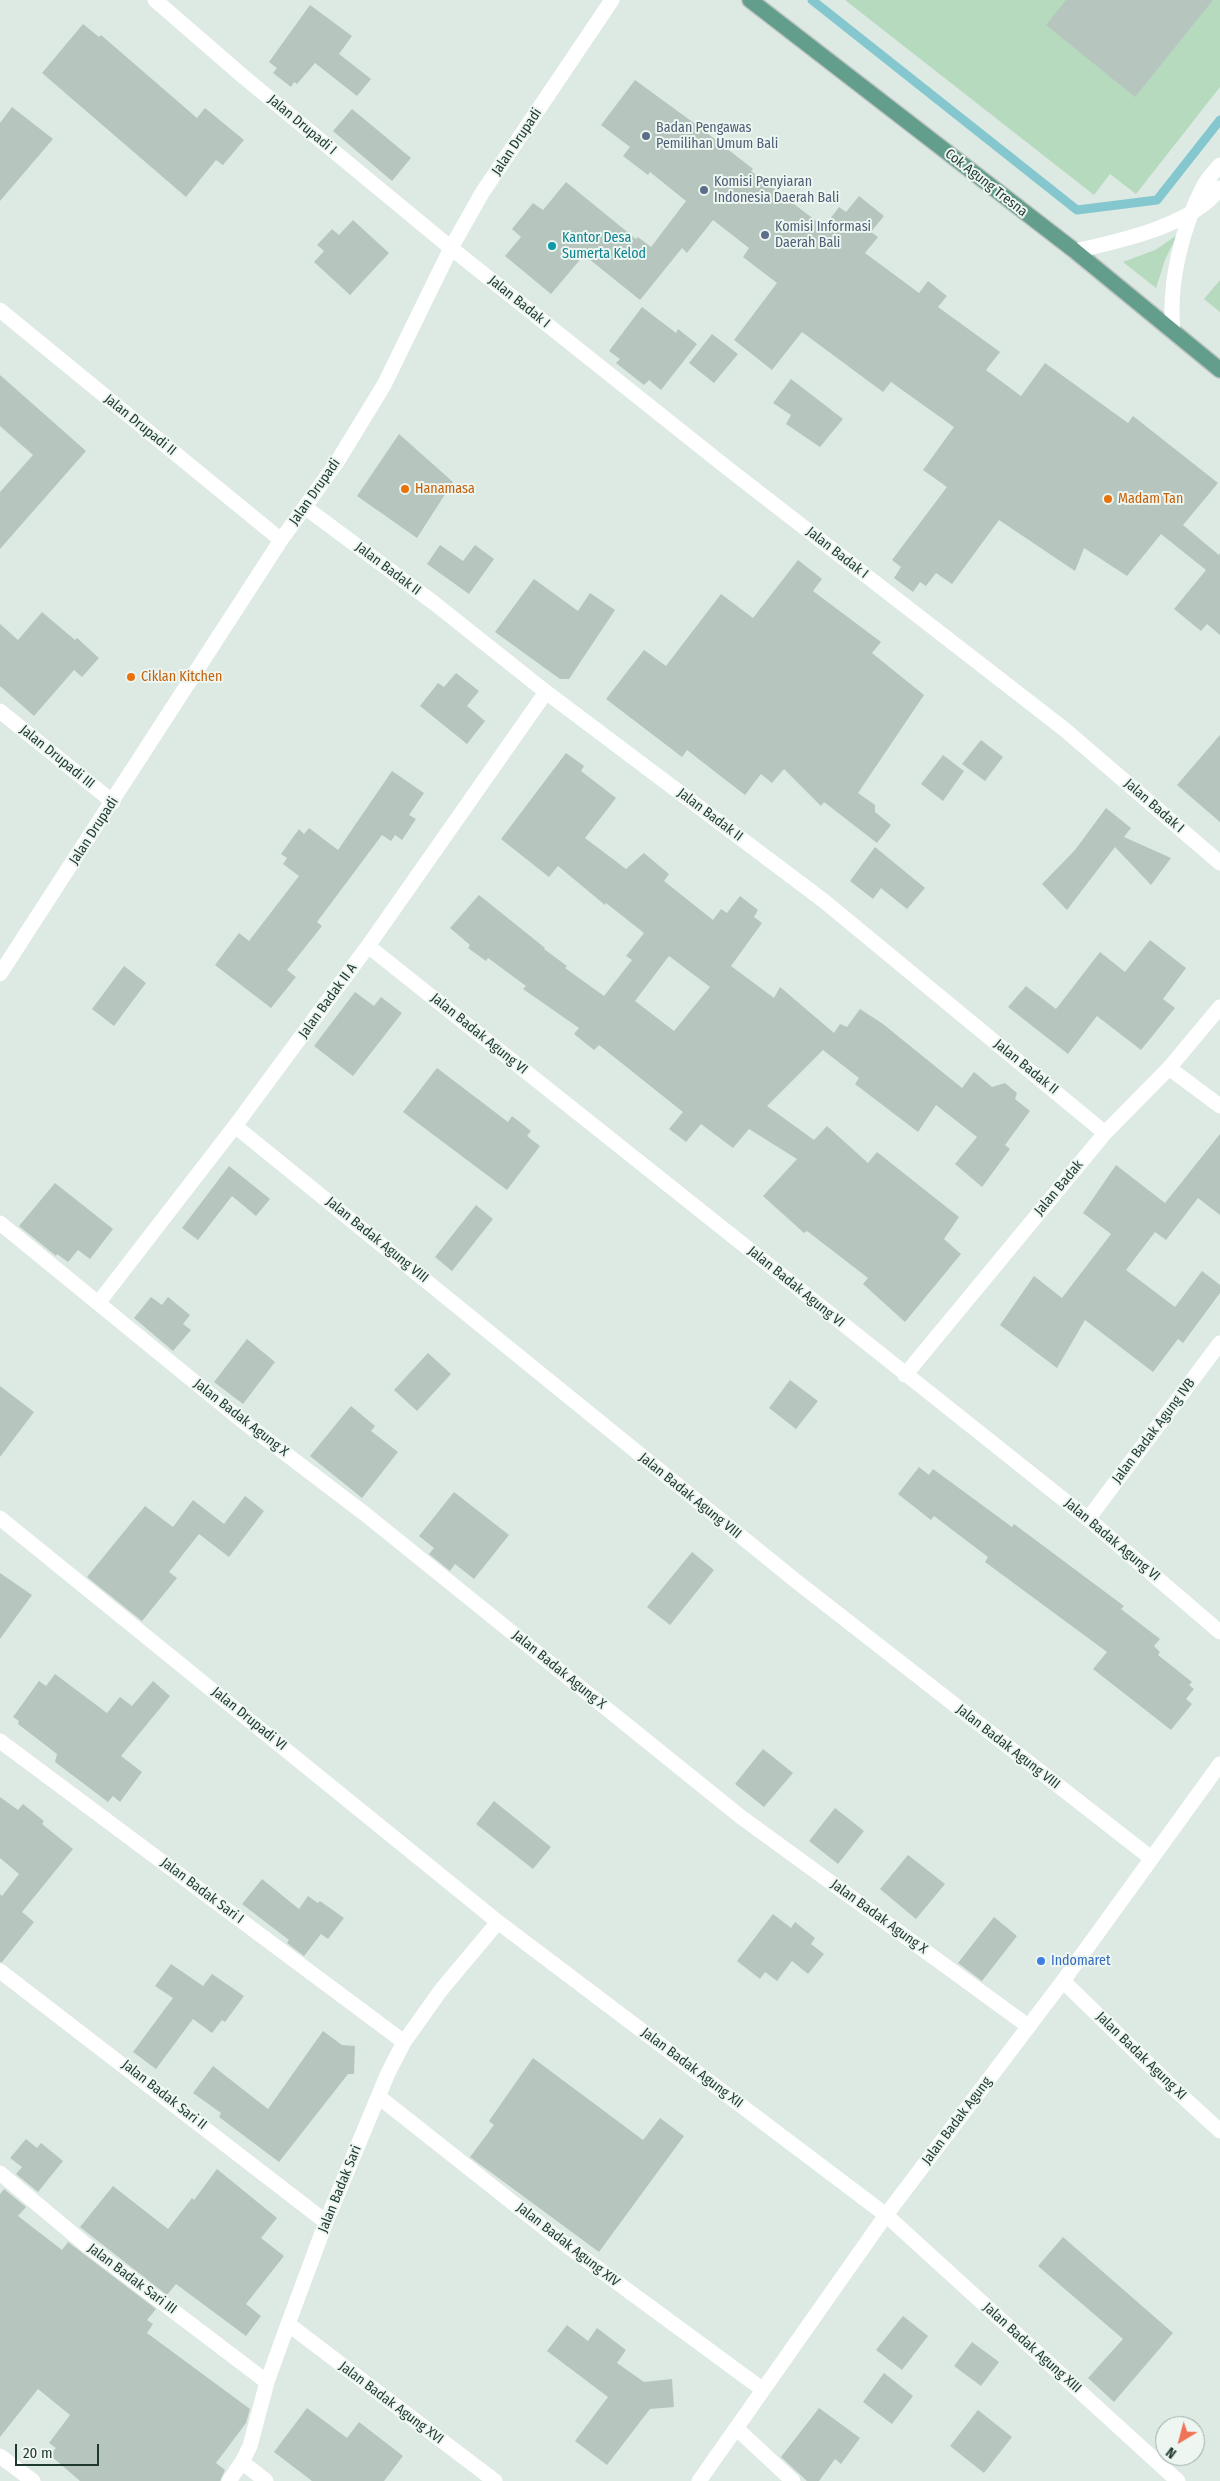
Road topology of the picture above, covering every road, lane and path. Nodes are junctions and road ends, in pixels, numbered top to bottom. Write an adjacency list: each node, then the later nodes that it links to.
1 (155, 0): 7 (street, Jalan Drupadi I)
2 (612, 0): 7 (street, Jalan Drupadi)
3 (750, 0): 8 (main road, Cok Agung Tresna)
4 (1220, 165): 6 (street)
5 (1220, 188): 6 (street)
6 (1193, 211): 8 (street); 10 (street)
7 (451, 248): 12 (street, Jalan Drupadi); 17 (street, Jalan Badak I)
8 (1075, 251): 10 (main road, Cok Agung Tresna)
9 (0, 310): 13 (street, Jalan Drupadi II)
10 (1173, 330): 11 (main road, Cok Agung Tresna)
11 (1220, 370)
12 (306, 508): 13 (street, Jalan Drupadi); 14 (street, Jalan Badak II)
13 (281, 540): 16 (street, Jalan Drupadi)
14 (546, 692): 18 (street, Jalan Badak II A); 24 (street, Jalan Badak II)
15 (0, 712): 16 (street, Jalan Drupadi III)
16 (113, 802): 19 (street, Jalan Drupadi)
17 (1220, 863)
18 (368, 946): 23 (street, Jalan Badak II A); 28 (street, Jalan Badak Agung VI)
19 (0, 974)
20 (1220, 1007): 21 (street, Jalan Badak)
21 (1169, 1068): 22 (street); 24 (street, Jalan Badak)
22 (1220, 1106)
23 (235, 1126): 26 (street, Jalan Badak II A); 34 (street, Jalan Badak Agung VIII)
24 (1105, 1133): 28 (street, Jalan Badak)
25 (0, 1223): 26 (street, Jalan Badak Agung X)
26 (99, 1302): 38 (street, Jalan Badak Agung X)
27 (1220, 1343): 30 (street, Jalan Badak Agung IVB)
28 (905, 1375): 30 (street, Jalan Badak Agung VI)
29 (0, 1518): 35 (street, Jalan Drupadi VI)
30 (1088, 1519): 31 (street, Jalan Badak Agung VI)
31 (1220, 1632)
32 (0, 1741): 39 (street, Jalan Badak Sari I)
33 (1218, 1770): 34 (street, Jalan Badak Agung)
34 (1151, 1858): 37 (street, Jalan Badak Agung)
35 (498, 1922): 39 (street, Jalan Badak Sari); 43 (street, Jalan Badak Agung XII)
36 (0, 1970): 44 (street, Jalan Badak Sari II)
37 (1063, 1981): 38 (street, Jalan Badak Agung); 41 (street, Jalan Badak Agung XI)
38 (1028, 2026): 43 (street, Jalan Badak Agung)
39 (404, 2042): 40 (street, Jalan Badak Sari)
40 (379, 2097): 44 (street, Jalan Badak Sari); 47 (street, Jalan Badak Agung XIV)
41 (1220, 2131)
42 (0, 2173): 46 (street, Jalan Badak Sari III)
43 (886, 2215): 47 (street, Jalan Badak Agung); 57 (street, Jalan Badak Agung XIII)
44 (326, 2222): 45 (street, Jalan Badak Sari)
45 (288, 2324): 46 (street, Jalan Badak Sari); 54 (street, Jalan Badak Agung XVI)
46 (267, 2382): 50 (street, Jalan Badak Sari)
47 (762, 2389): 48 (street, Jalan Badak Agung)
48 (736, 2428): 55 (street, Jalan Badak Agung); 56 (street)
49 (0, 2456): 51 (street)
50 (242, 2462): 52 (street, Jalan Badak Sari); 53 (street)
51 (33, 2481)
52 (229, 2481)
53 (266, 2481)
54 (495, 2481)
55 (699, 2481)
56 (793, 2481)
57 (1178, 2481)

